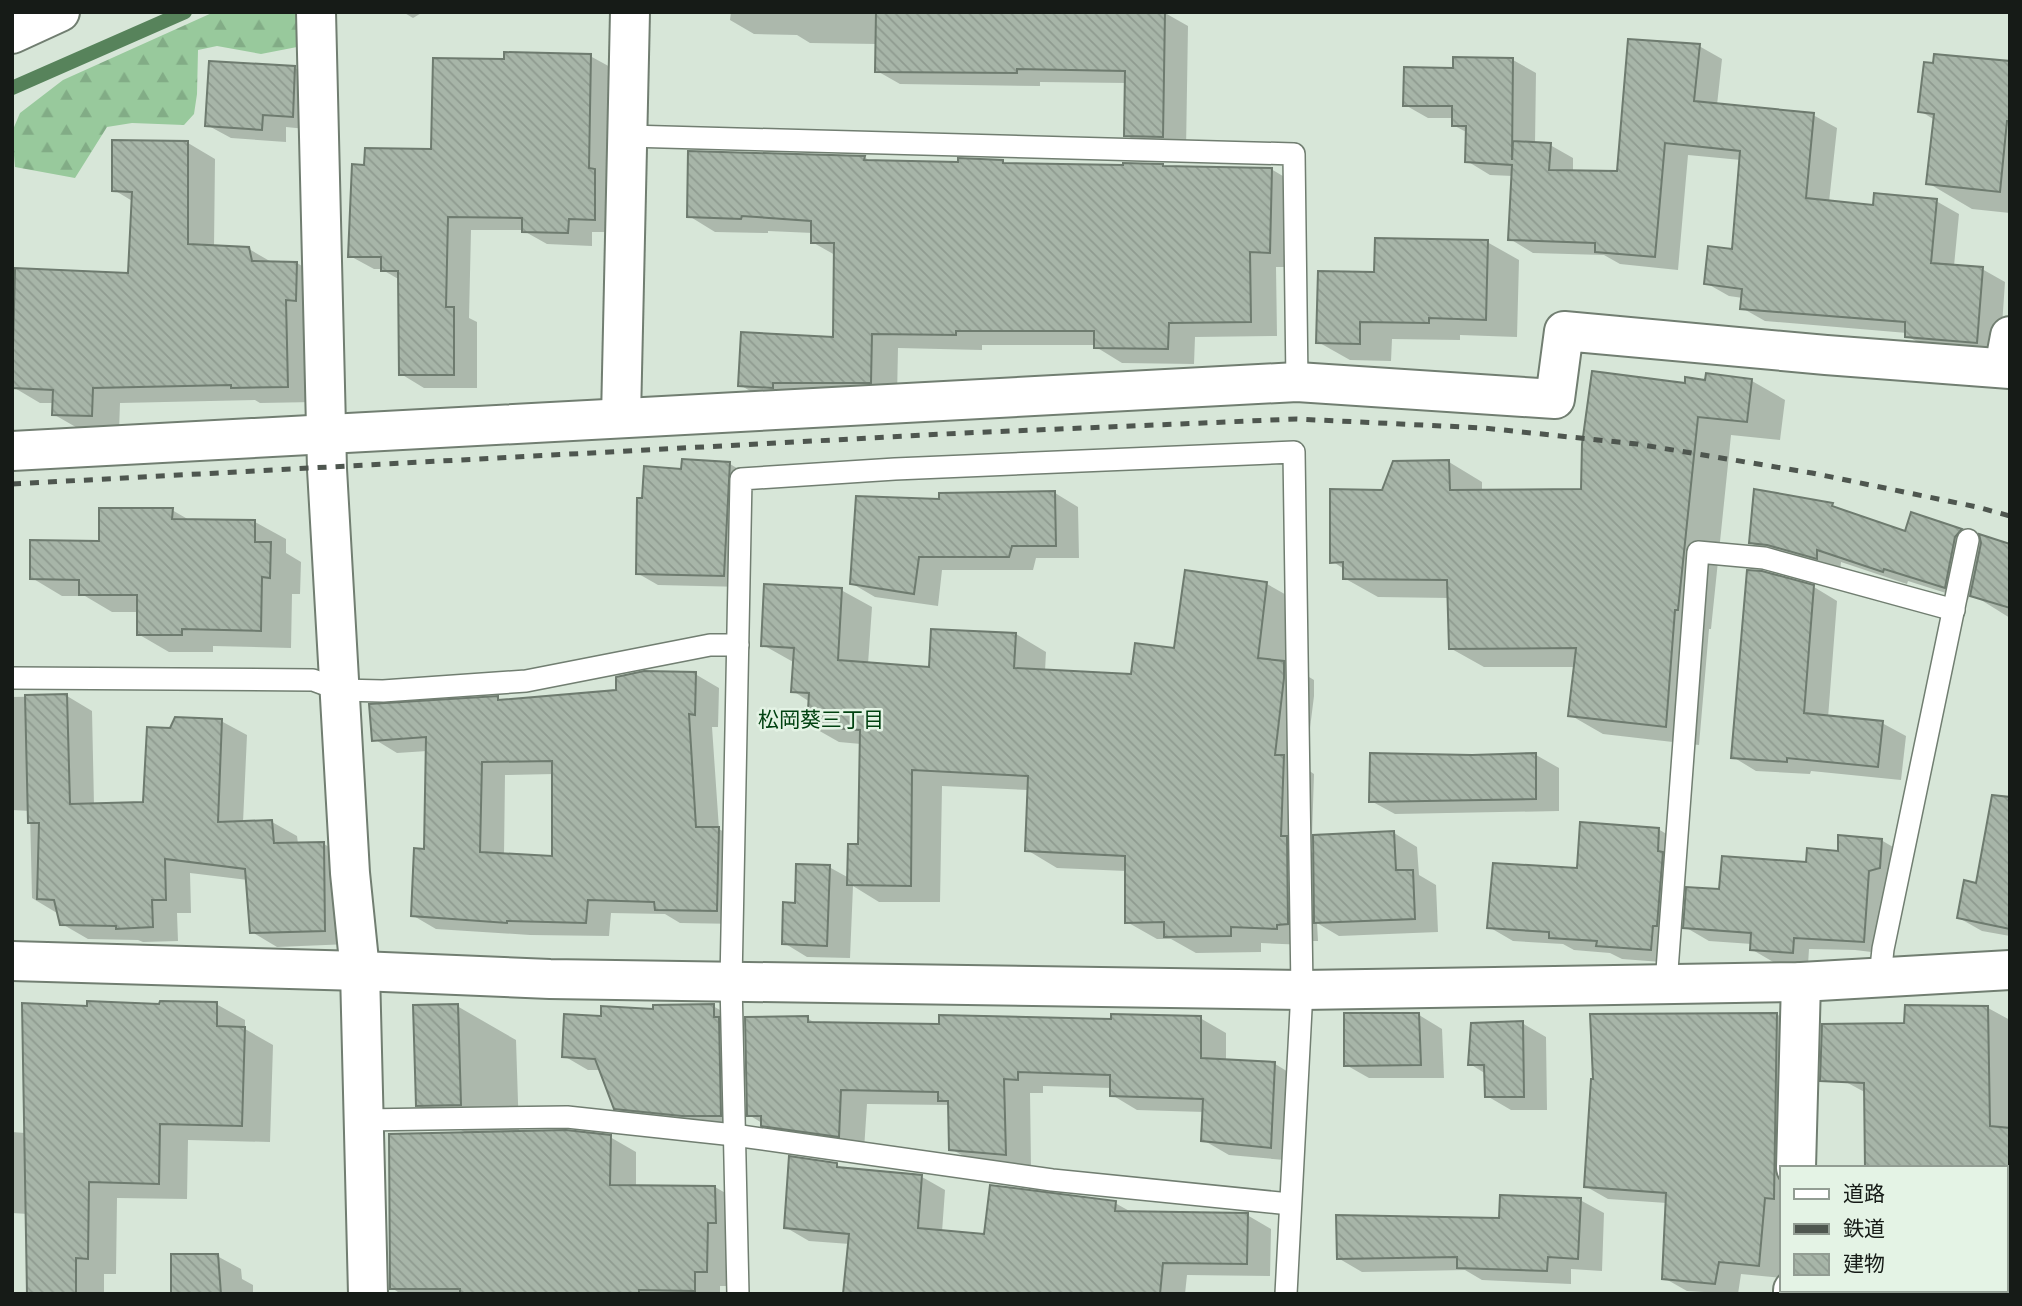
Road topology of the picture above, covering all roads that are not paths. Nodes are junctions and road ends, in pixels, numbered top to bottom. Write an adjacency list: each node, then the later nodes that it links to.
1 (60, 12): 4 (street)
2 (316, 12): 9 (street)
3 (630, 12): 5 (street)
4 (12, 34)
5 (628, 136): 7 (lane); 8 (street)
6 (2008, 358): 7 (street)
7 (1297, 382): 8 (street)
8 (621, 418): 9 (street)
9 (327, 434): 10 (street); 15 (street)
10 (12, 451)
11 (1968, 540): 12 (lane)
12 (1954, 610): 19 (lane); 22 (lane)
13 (738, 645): 15 (lane); 20 (lane); 23 (lane)
14 (12, 678): 15 (lane)
15 (340, 690): 18 (street)
16 (12, 961): 18 (street)
17 (2010, 970): 19 (street)
18 (360, 971): 20 (street); 24 (street)
19 (1880, 977): 21 (street)
20 (731, 982): 23 (street); 25 (lane)
21 (1801, 982): 22 (street); 26 (street)
22 (1666, 984): 23 (street)
23 (1302, 990): 27 (lane)
24 (363, 1121): 25 (lane); 28 (street)
25 (734, 1135): 27 (lane); 29 (lane)
26 (1796, 1166)
27 (1290, 1204): 30 (lane)
28 (368, 1294)
29 (738, 1294)
30 (1286, 1294)

